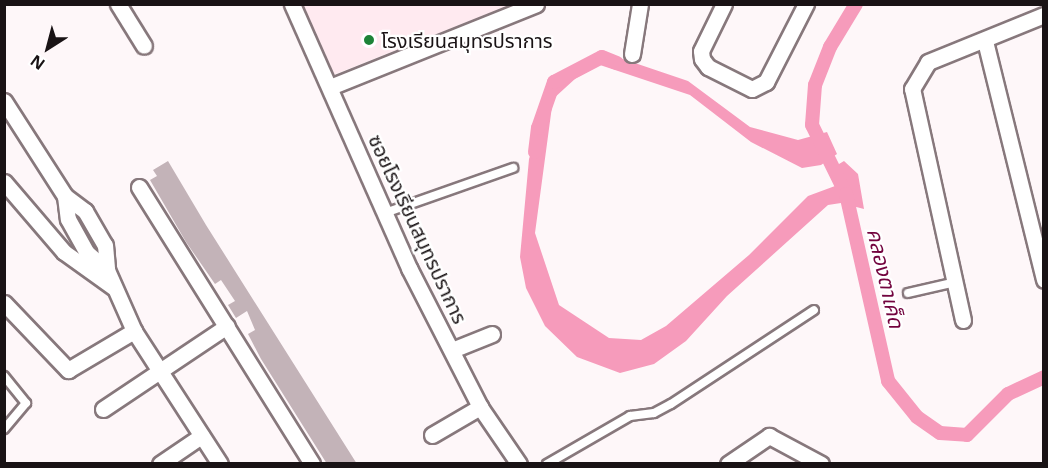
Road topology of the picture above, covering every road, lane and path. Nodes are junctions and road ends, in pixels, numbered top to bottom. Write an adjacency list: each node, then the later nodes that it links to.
1 (118, 4): 9 (street)
2 (292, 4): 11 (street, ซอยโรงเรียนสมุทรปราการ)
3 (536, 4): 11 (street)
4 (640, 4): 10 (street)
5 (724, 4): 6 (street)
6 (806, 4)
7 (1044, 15): 8 (street)
8 (986, 40): 17 (street); 18 (street)
9 (144, 46)
10 (632, 54)
11 (330, 87): 16 (street, ซอยโรงเรียนสมุทรปราการ)
12 (4, 101): 19 (street)
13 (513, 168): 16 (lane)
14 (4, 182): 19 (street)
15 (139, 187): 24 (street)
16 (385, 213): 27 (street, ซอยโรงเรียนสมุทรปราการ)
17 (1044, 280)
18 (956, 282): 20 (lane); 23 (street)
19 (113, 287): 25 (street)
20 (908, 292)
21 (4, 303): 25 (street)
22 (814, 310): 39 (lane)
23 (963, 320)
24 (227, 326): 28 (street); 37 (street)
25 (134, 332): 28 (street)
26 (492, 334): 27 (street)
27 (452, 350): 30 (street, ซอยโรงเรียนสมุทรปราการ)
28 (158, 372): 31 (street); 34 (street)
29 (4, 376): 32 (lane)
30 (480, 407): 33 (street); 38 (street, ซอยโรงเรียนสมุทรปราการ)
31 (103, 409)
32 (4, 429)
33 (432, 435)
34 (201, 436): 35 (street); 36 (street)
35 (160, 464)
36 (220, 464)
37 (312, 464)
38 (519, 464)
39 (547, 464)
40 (728, 464): 41 (street)
41 (821, 464)

